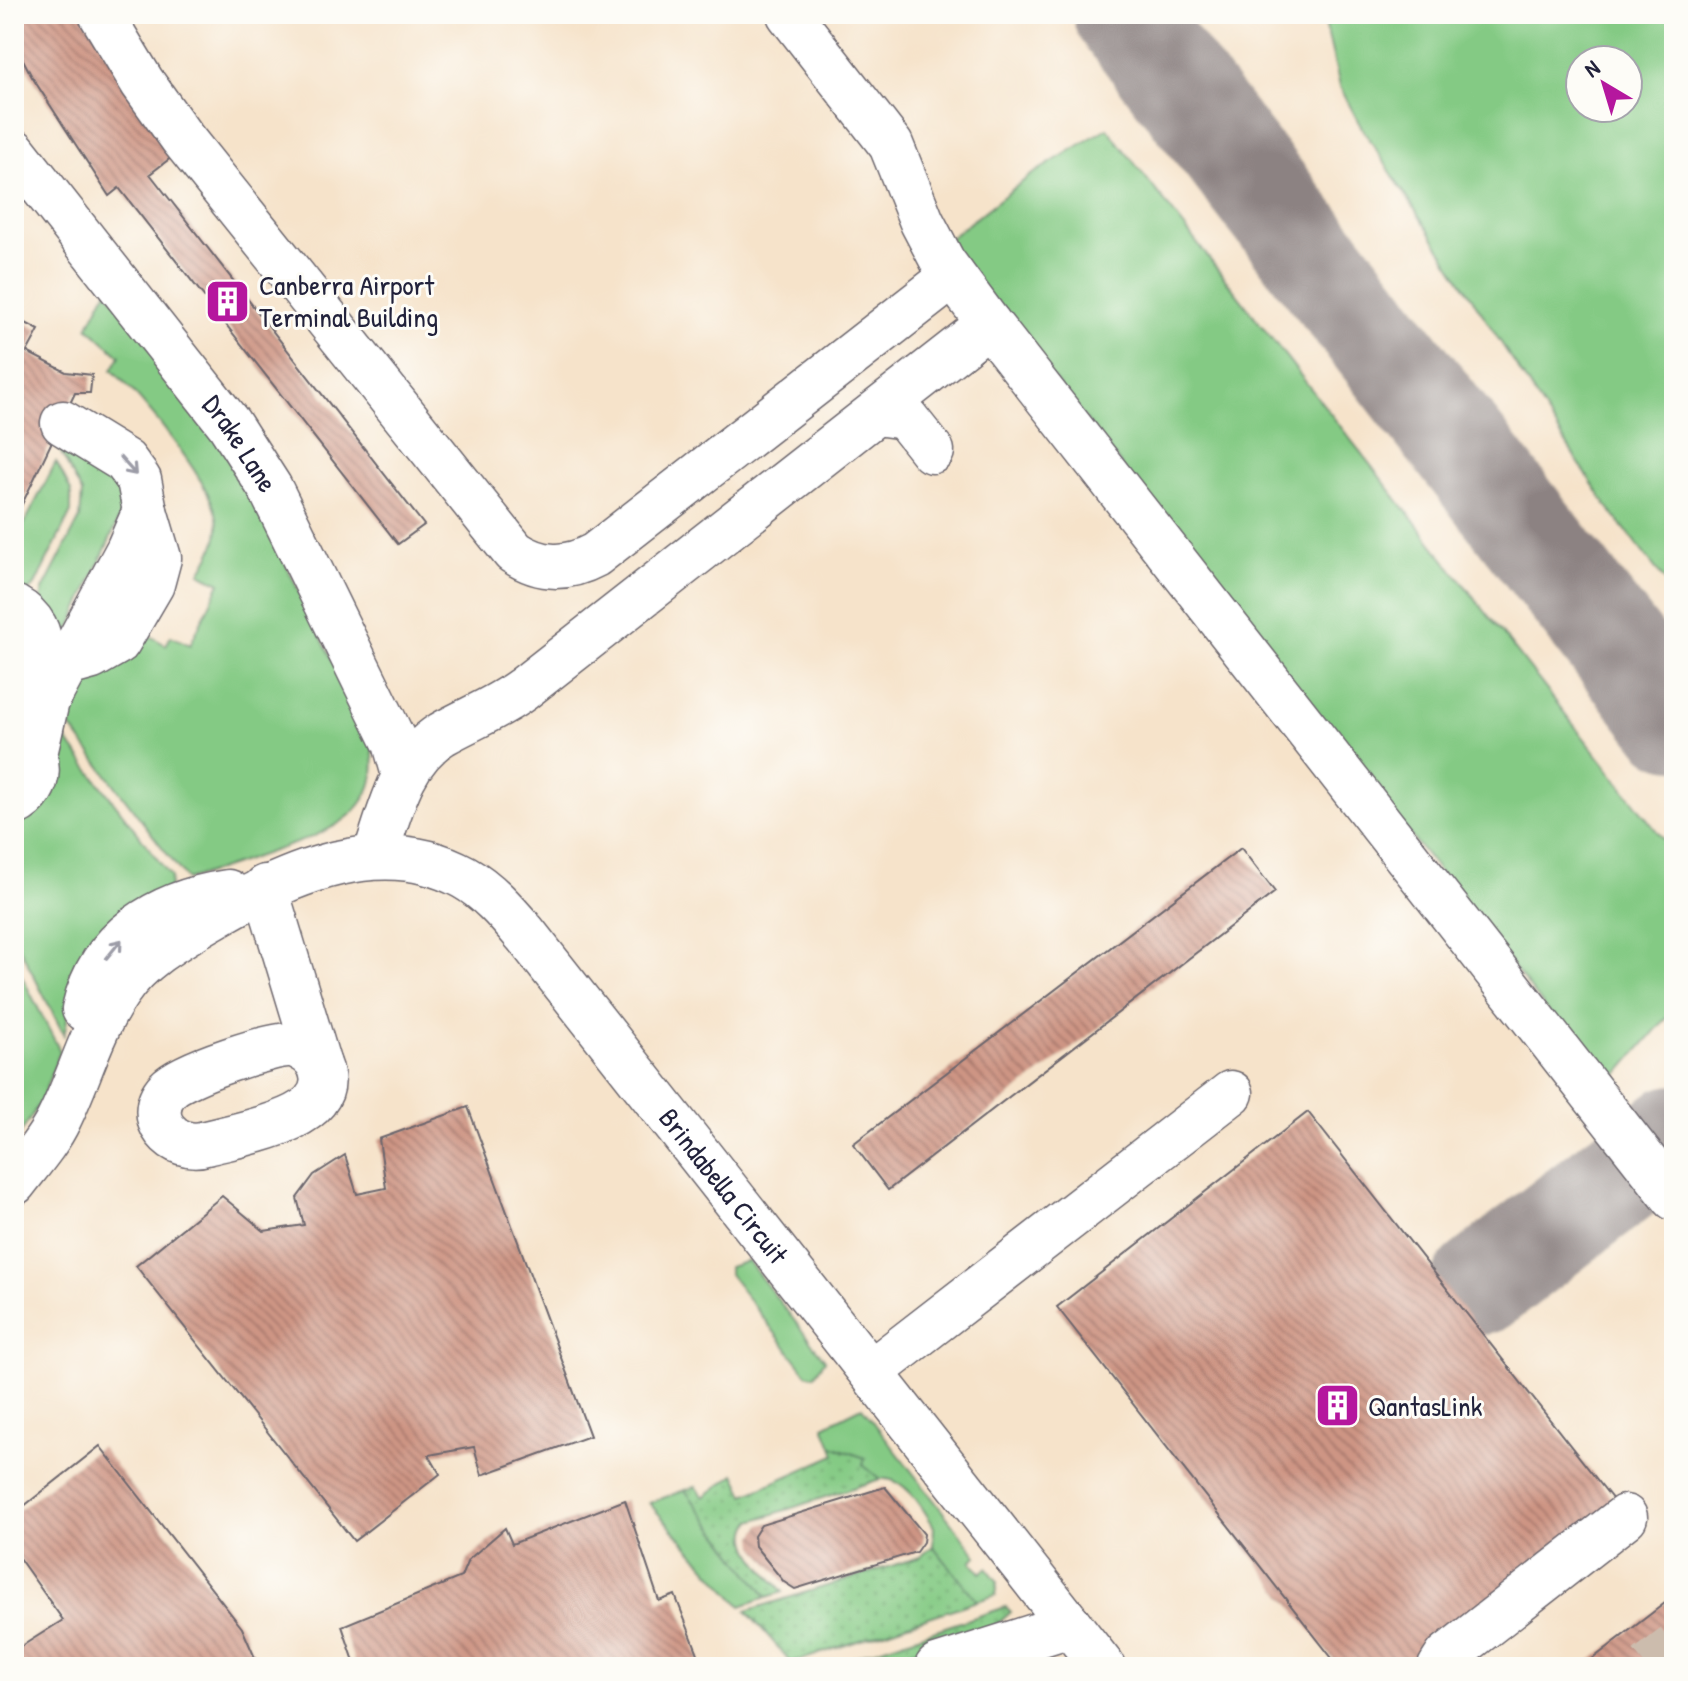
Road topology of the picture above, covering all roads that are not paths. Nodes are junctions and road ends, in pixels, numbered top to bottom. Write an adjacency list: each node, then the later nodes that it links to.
1 (101, 14): 4 (street)
2 (789, 14): 4 (street)
3 (14, 151): 12 (street, Drake Lane)
4 (953, 276): 5 (street)
5 (989, 324): 6 (street); 19 (street)
6 (916, 383): 7 (street); 7 (street)
7 (877, 413): 12 (street)
8 (63, 423): 11 (street, one-way to 11)
9 (14, 607): 10 (street)
10 (14, 702)
11 (24, 744): 13 (street)
12 (404, 775): 14 (street)
13 (14, 804)
14 (375, 856): 15 (street, Brindabella Circuit); 20 (street, Brindabella Circuit)
15 (265, 887): 16 (street); 18 (street, Brindabella Circuit)
16 (318, 1062)
17 (1231, 1093): 20 (street)
18 (14, 1183)
19 (1674, 1198)
20 (872, 1371): 22 (street, Brindabella Circuit)
21 (1625, 1517): 25 (street)
22 (1070, 1625): 23 (street); 24 (street, Brindabella Circuit)
23 (937, 1667)
24 (1103, 1667)
25 (1440, 1667)

